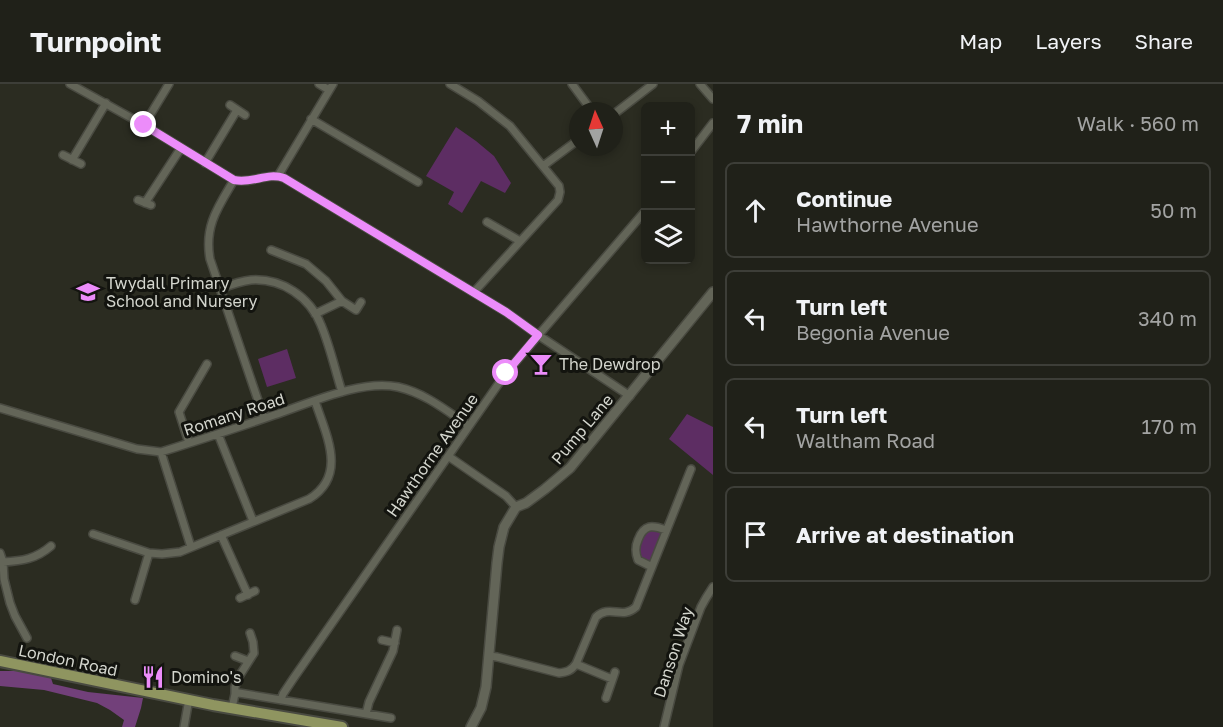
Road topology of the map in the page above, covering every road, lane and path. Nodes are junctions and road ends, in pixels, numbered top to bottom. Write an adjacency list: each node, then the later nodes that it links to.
1 (70, 84): 11 (street)
2 (168, 84): 18 (street)
3 (319, 84): 8 (street)
4 (450, 84): 26 (street)
5 (572, 84): 10 (street)
6 (653, 84): 13 (street)
7 (700, 84): 9 (street)
8 (331, 87): 16 (street)
9 (713, 99)
10 (585, 102)
11 (106, 103): 18 (street); 23 (street)
12 (230, 105): 14 (street)
13 (623, 107)
14 (237, 110): 15 (street); 24 (street)
15 (245, 115)
16 (311, 119): 27 (street); 29 (street)
17 (713, 123): 19 (street)
18 (144, 125): 21 (street)
19 (695, 146)
20 (569, 147): 26 (street)
21 (181, 148): 24 (street); 30 (street)
22 (63, 155): 23 (street)
23 (72, 160): 25 (street)
24 (205, 163): 28 (street)
25 (81, 164)
26 (543, 166): 33 (street)
27 (278, 176): 28 (street); 36 (street)
28 (234, 180): 35 (street)
29 (418, 182)
30 (145, 203)
31 (641, 215): 41 (street, Hawthorne Avenue)
32 (487, 222): 33 (street)
33 (520, 241): 36 (street)
34 (271, 250): 38 (street)
35 (219, 289): 40 (street); 47 (street)
36 (474, 292): 41 (street)
37 (713, 292): 44 (street, Pump Lane)
38 (342, 301): 39 (street); 40 (street)
39 (361, 302)
40 (315, 314): 43 (street)
41 (538, 335): 44 (street); 48 (street, Hawthorne Avenue)
42 (207, 364): 50 (street)
43 (342, 392): 45 (street, Romany Road); 48 (street, Romany Road)
44 (630, 396): 54 (street, Pump Lane)
45 (315, 401): 47 (street, Romany Road); 55 (street)
46 (0, 408): 51 (street, Romany Road)
47 (264, 418): 49 (street, Romany Road)
48 (470, 426): 52 (street, Hawthorne Avenue)
49 (218, 434): 50 (street, Romany Road); 55 (street)
50 (189, 443): 51 (street, Romany Road)
51 (161, 452): 60 (street)
52 (448, 456): 54 (street); 82 (street, Hawthorne Avenue)
53 (691, 469): 56 (street)
54 (516, 507): 75 (street)
55 (253, 521): 58 (street)
56 (666, 530): 64 (street); 64 (street)
57 (93, 534): 62 (street)
58 (220, 535): 60 (street); 67 (street)
59 (51, 546): 63 (street)
60 (191, 547): 62 (street)
61 (0, 553): 63 (street)
62 (149, 553): 68 (street)
63 (3, 562): 65 (street)
64 (652, 567): 78 (street)
65 (2, 580): 71 (street)
66 (713, 588): 89 (street, Danson Way)
67 (240, 598)
68 (135, 600)
69 (397, 630): 73 (street)
70 (250, 633): 77 (street)
71 (27, 638)
72 (382, 640): 73 (street)
73 (395, 643): 84 (street)
74 (235, 656): 77 (street)
75 (489, 656): 78 (street); 88 (street)
76 (0, 661): 81 (main road, London Road)
77 (248, 661): 79 (street)
78 (576, 664): 80 (street)
79 (235, 693): 82 (street); 83 (street)
80 (606, 698)
81 (189, 699): 83 (main road, London Road); 86 (street)
82 (281, 700): 84 (street)
83 (232, 708): 87 (main road, London Road)
84 (366, 714): 85 (street)
85 (391, 718)
86 (184, 727)
87 (337, 727)
88 (471, 727)
89 (664, 727)

